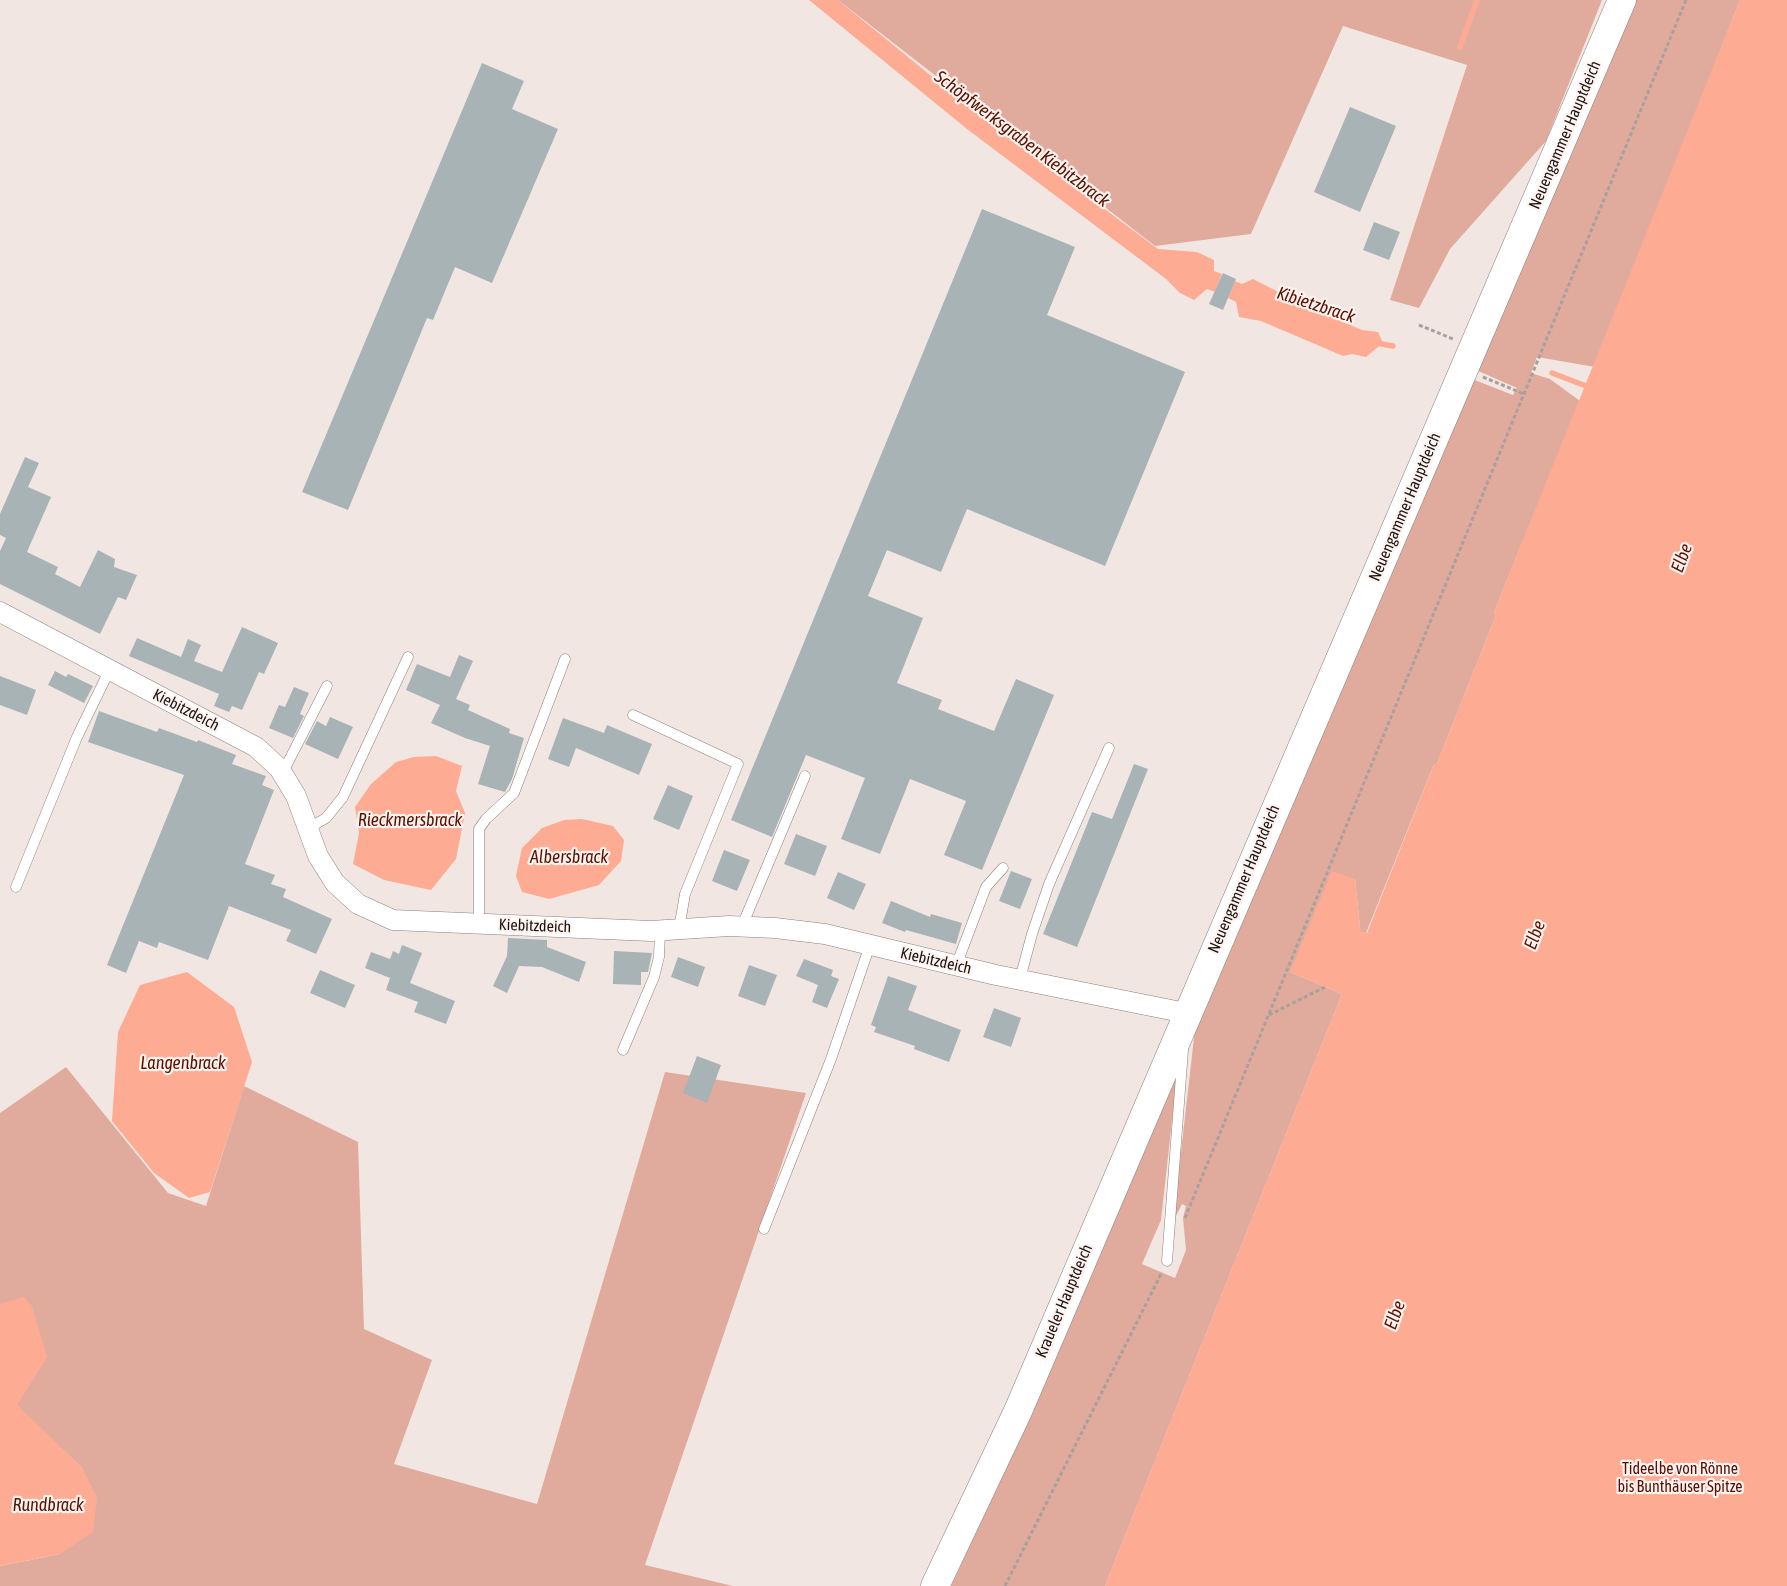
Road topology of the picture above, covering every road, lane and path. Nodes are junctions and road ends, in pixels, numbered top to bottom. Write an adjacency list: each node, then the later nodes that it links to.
1 (1622, 0): 4 (street, Neuengammer Hauptdeich)
2 (1686, 0): 5 (path)
3 (1419, 325): 4 (path)
4 (1468, 359): 5 (path); 25 (street, Neuengammer Hauptdeich)
5 (1524, 394): 26 (path)
6 (0, 612): 9 (street, Kiebitzdeich)
7 (408, 657): 15 (lane)
8 (565, 659): 18 (lane)
9 (109, 671): 13 (street, Kiebitzdeich); 17 (lane)
10 (327, 686): 13 (lane)
11 (633, 715): 20 (lane)
12 (1109, 748): 23 (lane)
13 (282, 774): 15 (street, Kiebitzdeich)
14 (805, 776): 19 (lane)
15 (307, 829): 18 (street, Kiebitzdeich)
16 (1003, 868): 22 (lane)
17 (16, 886)
18 (479, 924): 20 (street, Kiebitzdeich)
19 (742, 926): 20 (street, Kiebitzdeich); 21 (street, Kiebitzdeich)
20 (669, 930): 27 (lane)
21 (870, 945): 22 (street, Kiebitzdeich); 29 (lane)
22 (956, 966): 23 (street, Kiebitzdeich)
23 (1020, 980): 25 (street, Kiebitzdeich)
24 (1325, 987): 26 (path)
25 (1186, 1014): 30 (lane); 31 (street, Kraueler Hauptdeich)
26 (1268, 1015): 28 (path)
27 (623, 1050)
28 (1182, 1225)
29 (764, 1229)
30 (1167, 1261): 32 (path)
31 (935, 1586)
32 (1005, 1586)

